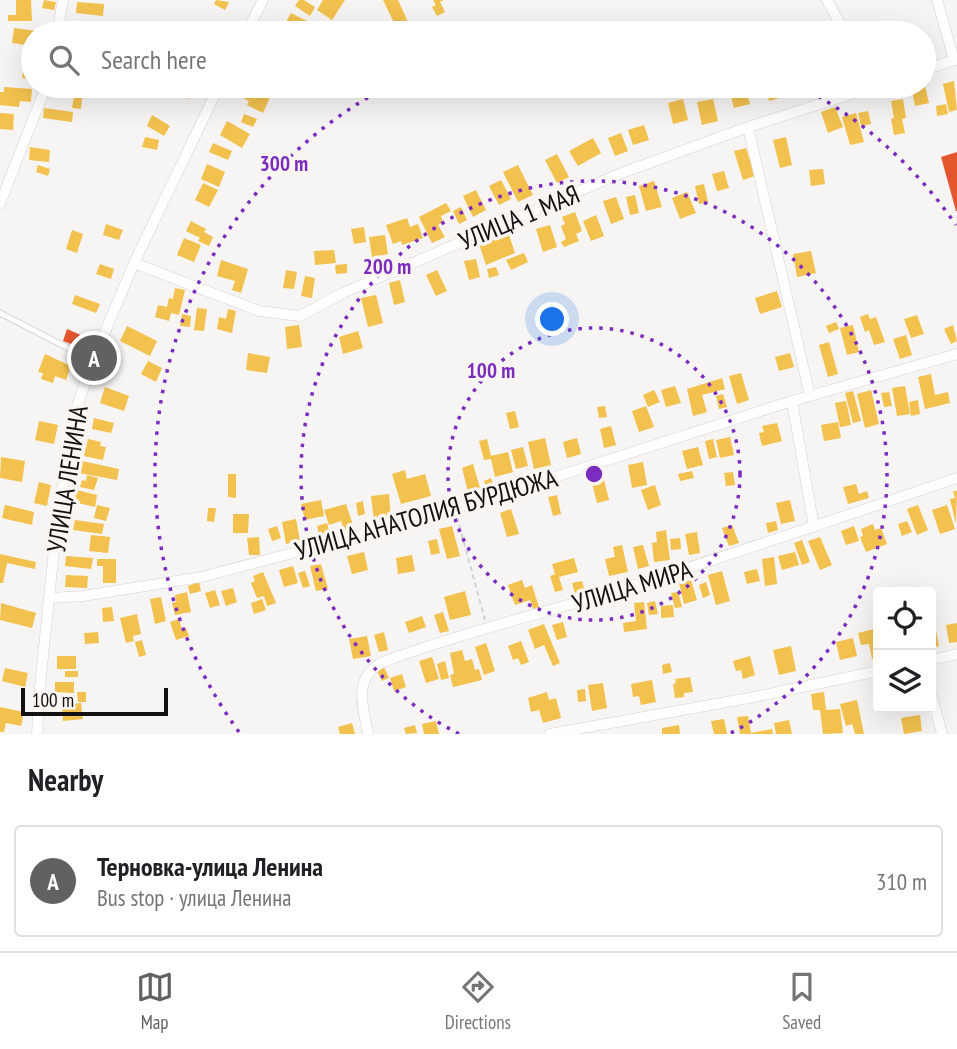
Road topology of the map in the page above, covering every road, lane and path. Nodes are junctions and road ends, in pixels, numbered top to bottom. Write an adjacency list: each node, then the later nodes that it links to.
1 (63, 0): 5 (street)
2 (263, 0): 6 (street)
3 (827, 0): 7 (street)
4 (937, 0): 8 (street)
5 (59, 21)
6 (252, 21)
7 (838, 21)
8 (956, 59): 9 (street)
9 (936, 66)
10 (41, 98): 14 (street)
11 (213, 98): 15 (street, УЛИЦА ЛЕНИНА)
12 (836, 98): 13 (street, УЛИЦА 1 МАЯ)
13 (748, 127): 15 (street, УЛИЦА 1 МАЯ); 19 (street)
14 (0, 204)
15 (134, 263): 18 (street, УЛИЦА ЛЕНИНА)
16 (0, 313): 18 (lane)
17 (957, 354): 19 (street, УЛИЦА АНАТОЛИЯ БУРДЮЖА)
18 (94, 358): 24 (street, УЛИЦА ЛЕНИНА)
19 (810, 396): 20 (street, УЛИЦА АНАТОЛИЯ БУРДЮЖА)
20 (792, 401): 22 (street, УЛИЦА АНАТОЛИЯ БУРДЮЖА); 23 (street)
21 (957, 478): 23 (street, УЛИЦА МИРА)
22 (455, 509): 24 (street, УЛИЦА АНАТОЛИЯ БУРДЮЖА); 25 (path)
23 (814, 527): 25 (street, УЛИЦА МИРА)
24 (50, 598): 30 (street, УЛИЦА ЛЕНИНА)
25 (486, 627): 31 (street, УЛИЦА МИРА)
26 (957, 654): 27 (street)
27 (936, 659)
28 (873, 672): 32 (street)
29 (936, 712): 33 (street)
30 (37, 734)
31 (368, 734)
32 (550, 734)
33 (942, 734)

